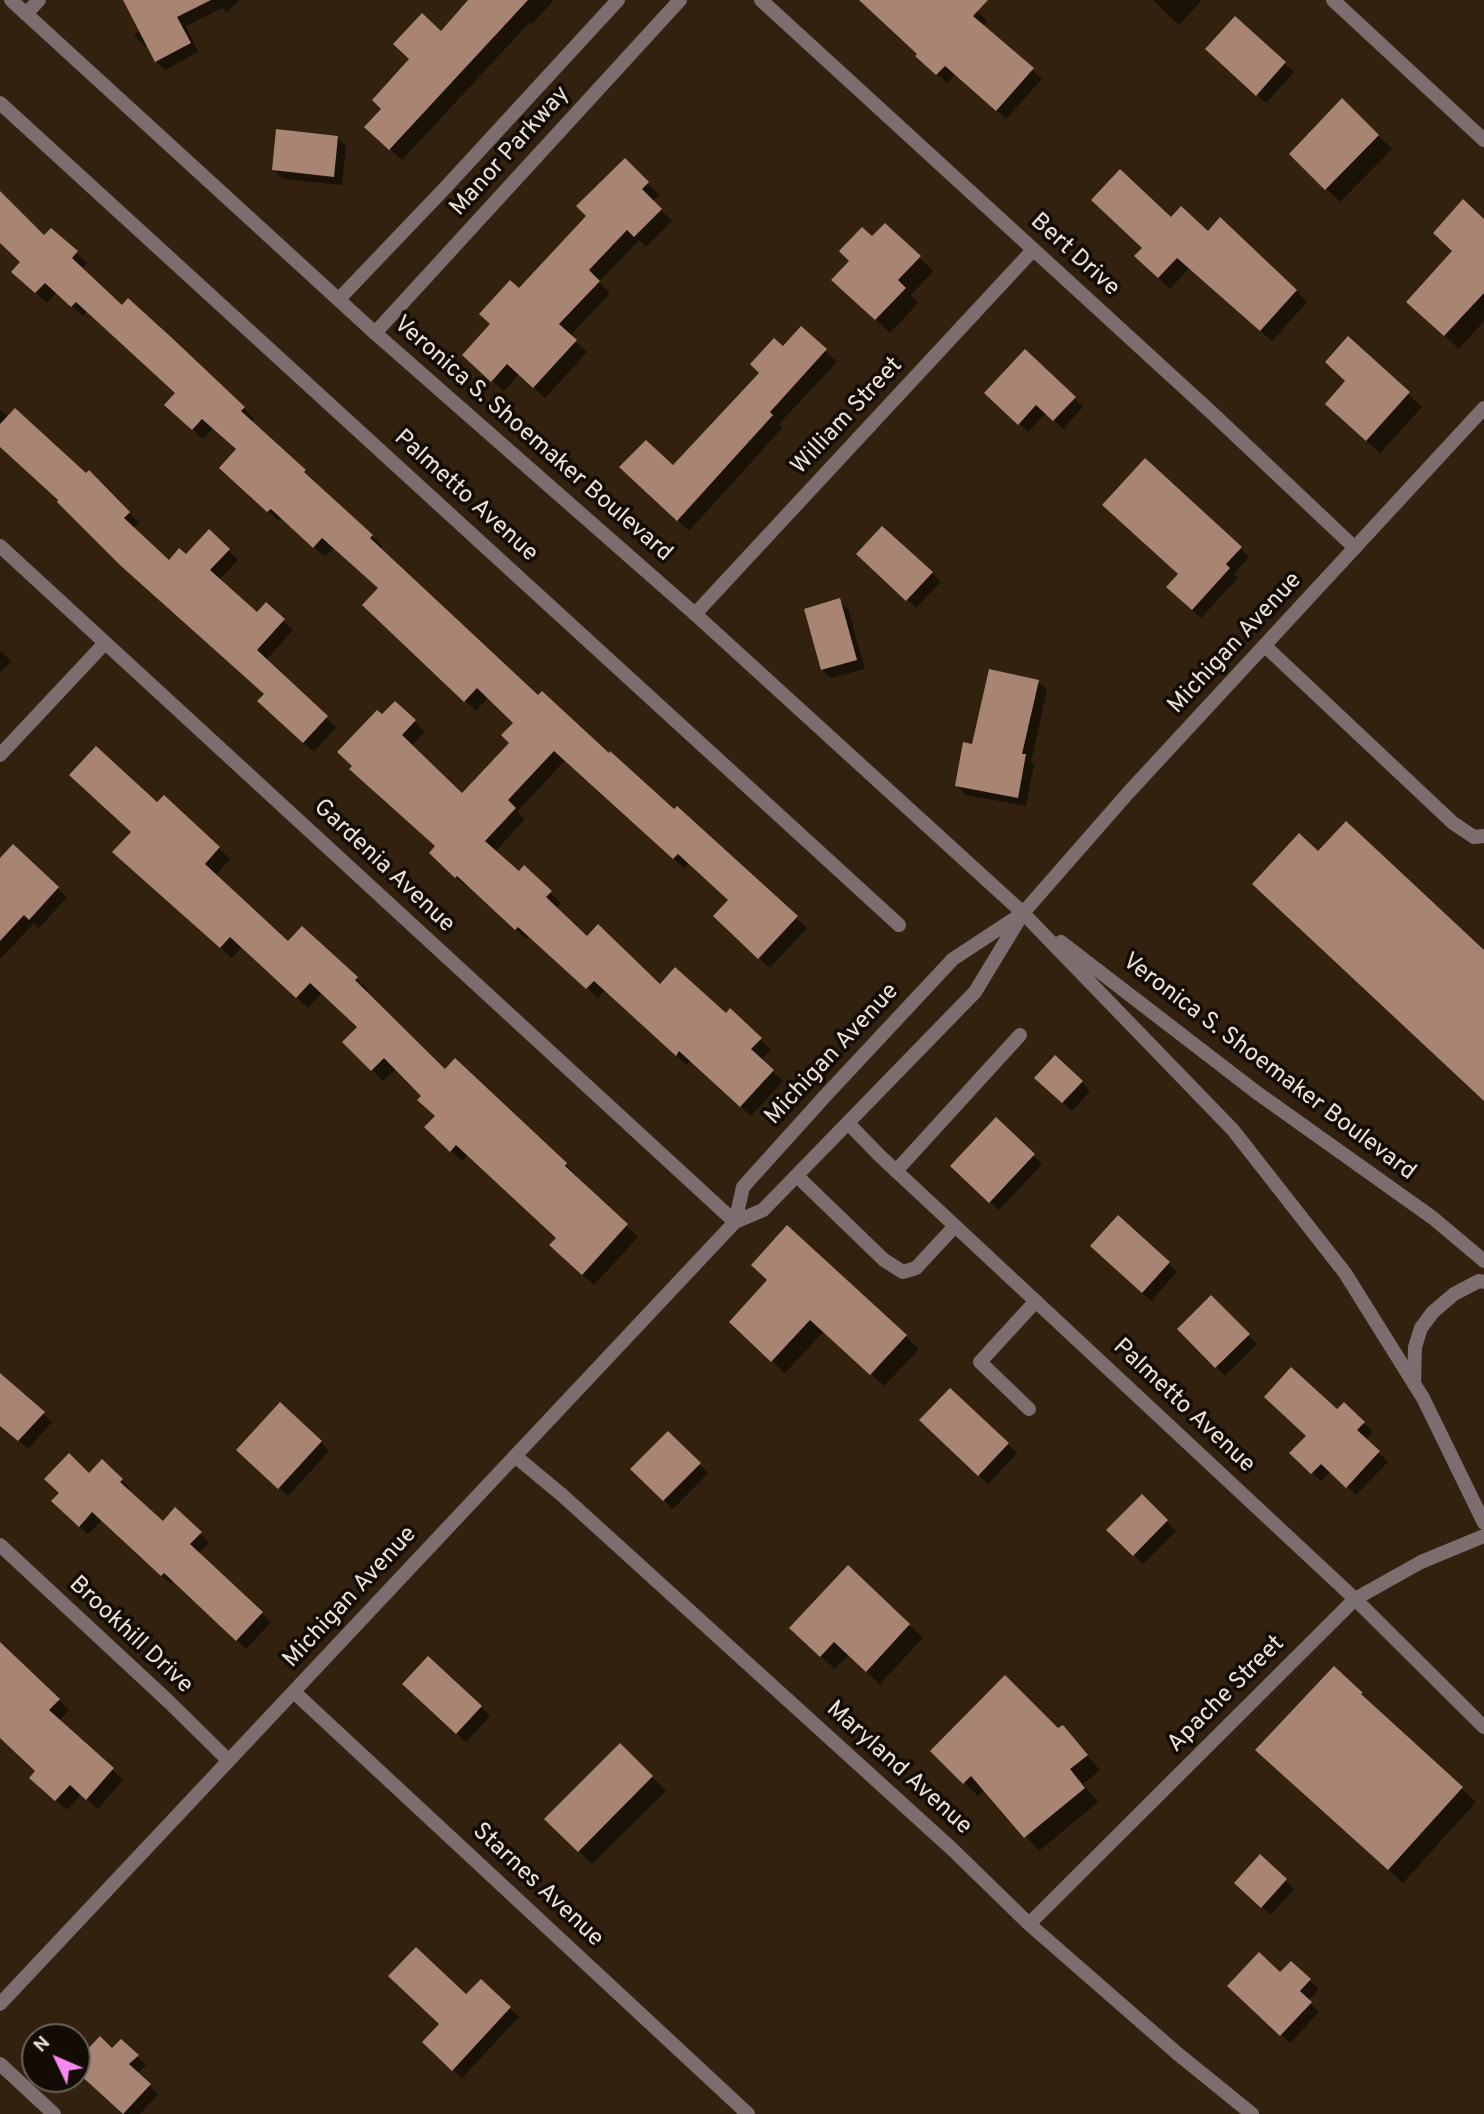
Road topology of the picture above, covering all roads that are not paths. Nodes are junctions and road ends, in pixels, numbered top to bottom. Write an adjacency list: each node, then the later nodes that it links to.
1 (11, 0): 7 (street, Veronica S. Shoemaker Boulevard)
2 (39, 0): 7 (street)
3 (618, 0): 11 (street, Manor Parkway)
4 (680, 0): 12 (street, Manor Parkway)
5 (761, 0): 10 (street, Bert Drive)
6 (1333, 0): 9 (street)
7 (26, 14): 11 (street, Veronica S. Shoemaker Boulevard)
8 (0, 103): 22 (street, Palmetto Avenue)
9 (1484, 140)
10 (1033, 250): 15 (street, Bert Drive); 16 (street, William Street)
11 (338, 299): 12 (street, Veronica S. Shoemaker Boulevard)
12 (375, 333): 16 (street, Veronica S. Shoemaker Boulevard)
13 (1484, 408): 15 (street, Michigan Avenue)
14 (0, 546): 17 (street, Gardenia Avenue)
15 (1355, 548): 18 (street, Michigan Avenue)
16 (695, 614): 21 (street, Veronica S. Shoemaker Boulevard)
17 (105, 643): 19 (street); 27 (street, Gardenia Avenue)
18 (1265, 646): 20 (street); 21 (street, Michigan Avenue)
19 (0, 755)
20 (1484, 836)
21 (1023, 913): 24 (street, Michigan Avenue); 27 (street, Michigan Avenue); 29 (street, Veronica S. Shoemaker Boulevard); 32 (street, Veronica S. Shoemaker Boulevard)
22 (899, 925)
23 (1020, 1035): 25 (street)
24 (849, 1124): 25 (street, Palmetto Avenue); 26 (street, Michigan Avenue)
25 (896, 1171): 28 (street, Palmetto Avenue)
26 (797, 1176): 27 (street, Michigan Avenue); 28 (street)
27 (735, 1222): 34 (street, Michigan Avenue)
28 (955, 1226): 31 (street, Palmetto Avenue)
29 (1484, 1261)
30 (1484, 1282): 32 (street)
31 (1036, 1301): 33 (street); 38 (street, Palmetto Avenue)
32 (1414, 1385): 35 (street, Veronica S. Shoemaker Boulevard)
33 (1029, 1409)
34 (515, 1456): 39 (street, Michigan Avenue); 42 (street, Maryland Avenue)
35 (1484, 1522)
36 (1484, 1536): 38 (street, Apache Street)
37 (0, 1545): 41 (street, Brookhill Drive)
38 (1355, 1599): 40 (street, Palmetto Avenue); 42 (street, Apache Street)
39 (294, 1692): 41 (street, Michigan Avenue); 46 (street, Starnes Avenue)
40 (1484, 1727)
41 (228, 1760): 43 (street, Michigan Avenue)
42 (1029, 1924): 47 (street, Maryland Avenue)
43 (0, 2004)
44 (0, 2064): 45 (street)
45 (54, 2114)
46 (748, 2114)
47 (1252, 2114)

